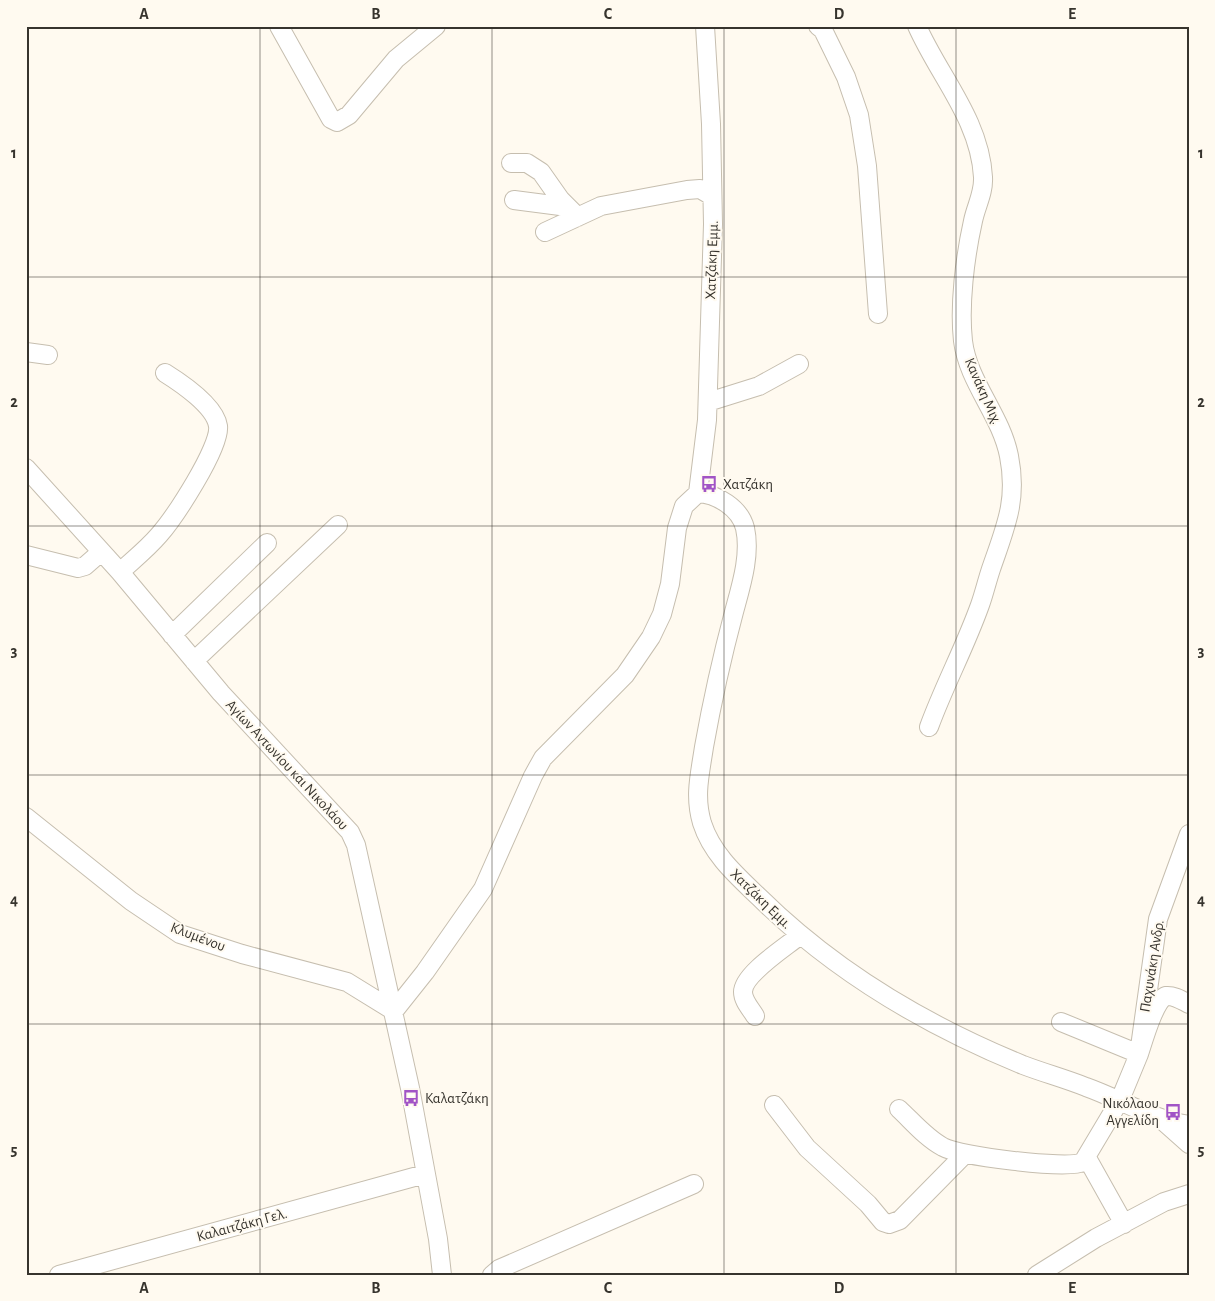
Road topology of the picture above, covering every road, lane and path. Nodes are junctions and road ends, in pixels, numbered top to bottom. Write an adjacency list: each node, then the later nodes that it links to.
1 (279, 26): 2 (street)
2 (436, 26)
3 (704, 26): 7 (street, Χατζάκη Εμμ.)
4 (818, 26): 11 (street)
5 (917, 26): 26 (street, Κανάκη Μιχ.)
6 (511, 163): 9 (street)
7 (712, 196): 9 (street); 16 (street, Χατζάκη Εμμ.)
8 (514, 200): 9 (street)
9 (573, 212): 10 (street)
10 (545, 232)
11 (878, 314)
12 (26, 352): 13 (street)
13 (48, 354)
14 (799, 364): 16 (street)
15 (166, 373): 23 (street)
16 (708, 402): 18 (street, Χατζάκη Εμμ.)
17 (26, 468): 21 (street, Αγίων Αντωνίου και Νικολάου)
18 (698, 493): 29 (street, Χατζάκη Εμμ.); 31 (street)
19 (338, 524): 25 (street)
20 (267, 543): 24 (street)
21 (101, 552): 22 (street); 23 (street, Αγίων Αντωνίου και Νικολάου)
22 (26, 555)
23 (120, 572): 24 (street, Αγίων Αντωνίου και Νικολάου)
24 (172, 635): 25 (street, Αγίων Αντωνίου και Νικολάου)
25 (194, 661): 31 (street, Αγίων Αντωνίου και Νικολάου)
26 (929, 727)
27 (26, 817): 31 (street, Κλυμένου)
28 (1189, 834): 34 (street, Παχυνάκη Ανδρ.)
29 (800, 936): 32 (street); 35 (street, Χατζάκη Εμμ.)
30 (1189, 1004): 34 (street)
31 (394, 1011): 43 (street, Αγίων Αντωνίου και Νικολάου)
32 (755, 1016)
33 (1061, 1022): 34 (street)
34 (1139, 1054): 35 (street, Παχυνάκη Ανδρ.)
35 (1120, 1100): 38 (street, Χατζάκη Εμμ.); 42 (street, Παχυνάκη Ανδρ.)
36 (774, 1105): 41 (street)
37 (899, 1109): 41 (street)
38 (1162, 1120): 39 (street); 40 (street)
39 (1189, 1125)
40 (1189, 1144)
41 (965, 1154): 42 (street)
42 (1088, 1158): 46 (street)
43 (425, 1174): 47 (street, Καλαιτζάκη Γελ.); 48 (street, Αγίων Αντωνίου και Νικολάου)
44 (694, 1184): 49 (street)
45 (1189, 1194): 46 (street)
46 (1125, 1223): 50 (street)
47 (59, 1275)
48 (442, 1275)
49 (492, 1275)
50 (1037, 1275)

